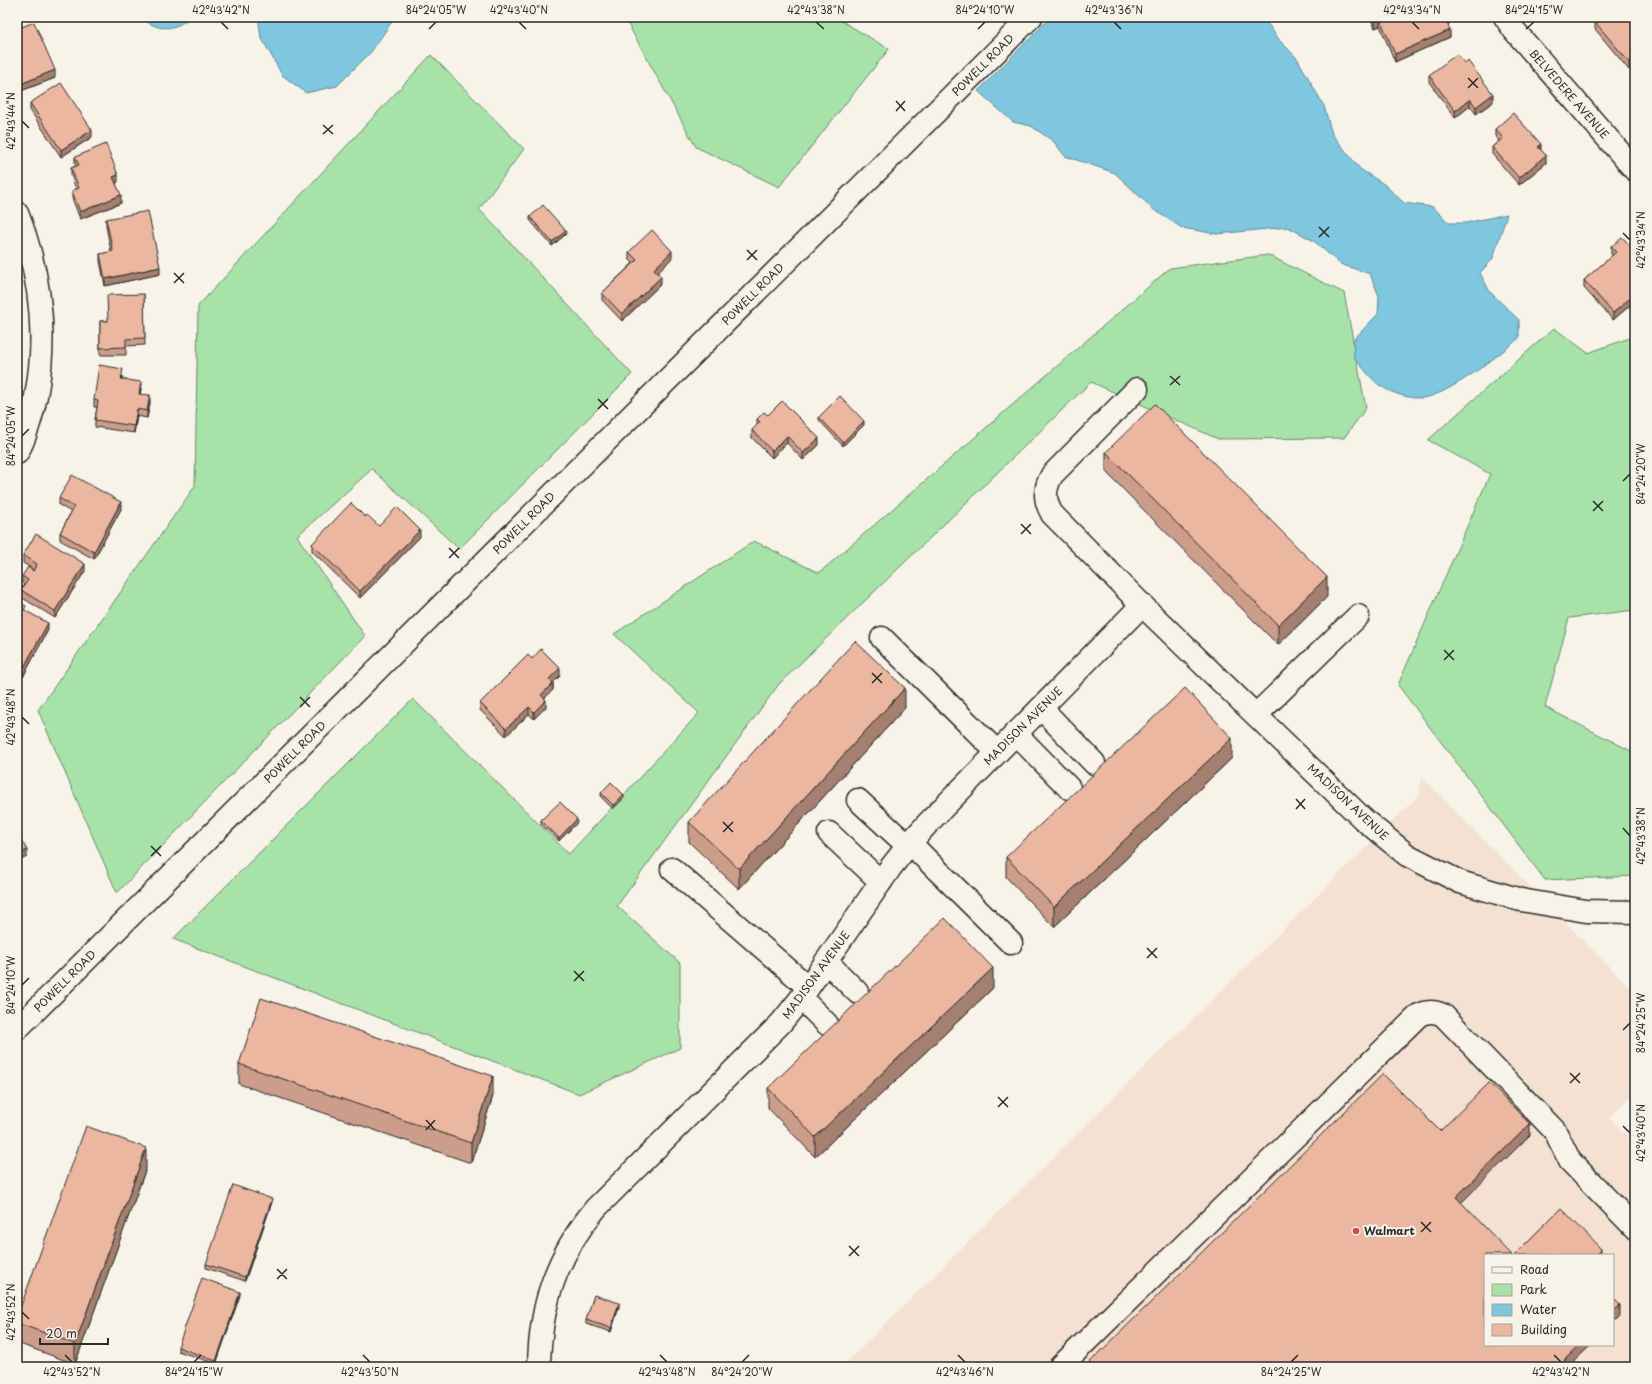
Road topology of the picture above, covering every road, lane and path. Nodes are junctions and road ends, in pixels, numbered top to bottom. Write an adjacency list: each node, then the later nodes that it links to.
1 (1031, 17): 26 (street, POWELL ROAD)
2 (1505, 17): 3 (street, BELVEDERE AVENUE)
3 (1635, 170)
4 (17, 213): 6 (street)
5 (1137, 389): 7 (street, MADISON AVENUE)
6 (17, 453)
7 (1142, 605): 10 (street, MADISON AVENUE); 11 (street, MADISON AVENUE)
8 (1358, 616): 11 (street)
9 (882, 638): 13 (street)
10 (1041, 708): 12 (street, MADISON AVENUE); 14 (street)
11 (1256, 715): 21 (street, MADISON AVENUE)
12 (1016, 733): 13 (street, MADISON AVENUE); 15 (street)
13 (997, 752): 18 (street, MADISON AVENUE)
14 (1094, 763)
15 (1069, 788)
16 (858, 800): 18 (street)
17 (829, 834): 20 (street)
18 (909, 844): 20 (street, MADISON AVENUE); 22 (street)
19 (672, 869): 24 (street)
20 (881, 882): 23 (street, MADISON AVENUE)
21 (1635, 912)
22 (1011, 943)
23 (826, 961): 24 (street, MADISON AVENUE); 25 (street)
24 (804, 992): 27 (street); 29 (street, MADISON AVENUE)
25 (857, 992)
26 (19, 1023)
27 (827, 1024)
28 (1635, 1228): 30 (street)
29 (539, 1367)
30 (1060, 1367)

